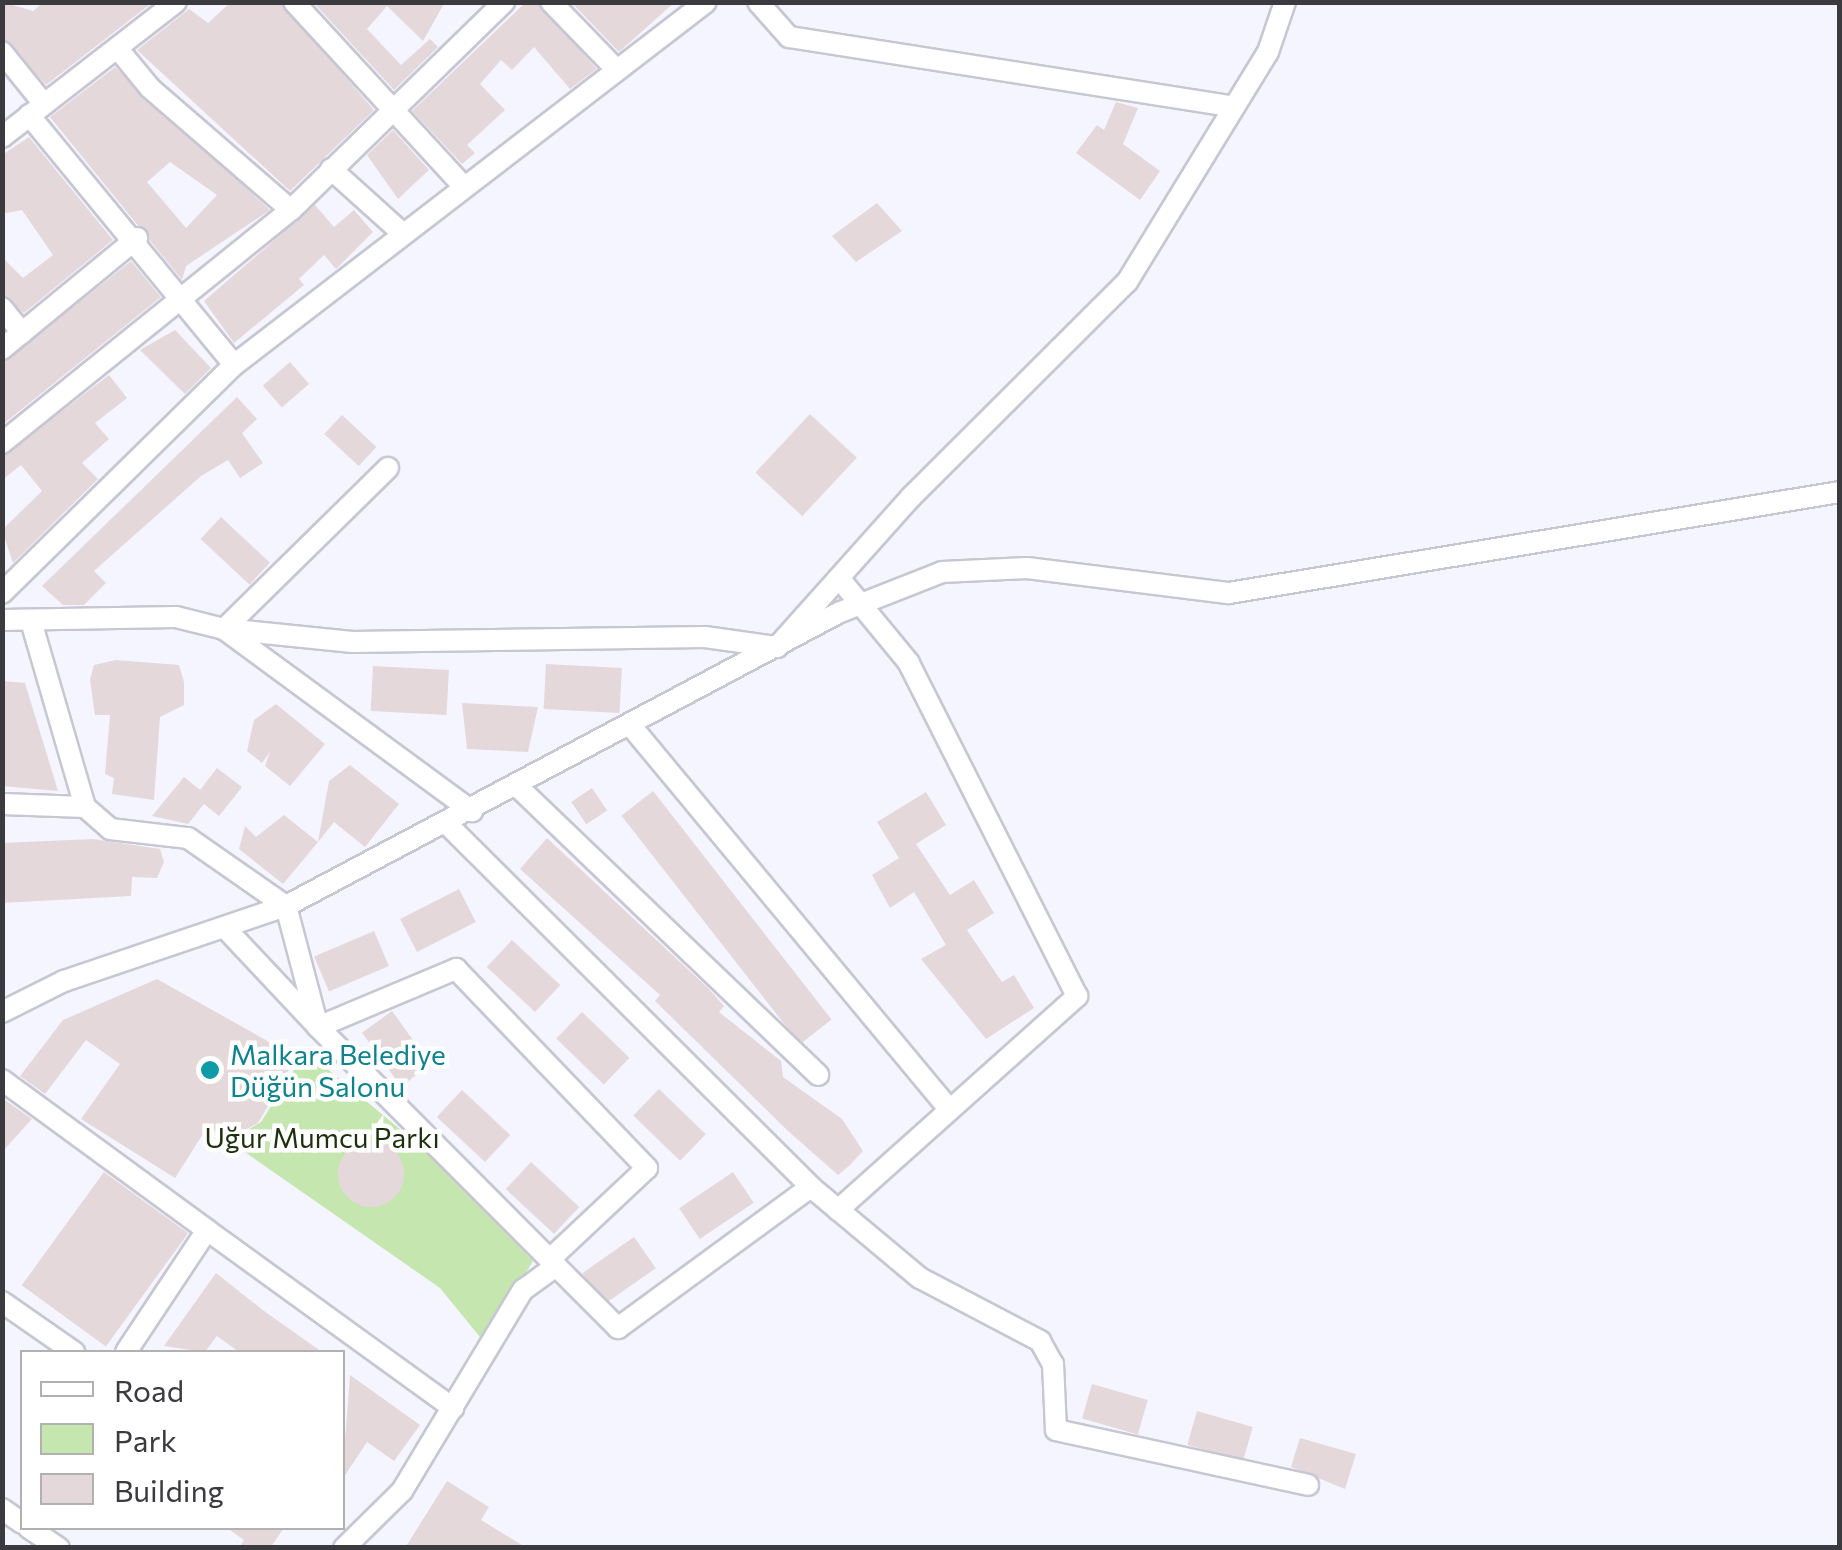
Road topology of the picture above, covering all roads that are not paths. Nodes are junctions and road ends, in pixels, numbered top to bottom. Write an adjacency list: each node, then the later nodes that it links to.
1 (176, 2): 8 (street)
2 (294, 2): 13 (street)
3 (504, 2): 13 (street)
4 (551, 2): 10 (street)
5 (758, 2): 11 (street)
6 (1285, 2): 11 (street)
7 (694, 6): 10 (street)
8 (118, 49): 12 (street); 17 (street)
9 (2, 52): 12 (street)
10 (617, 70): 16 (street)
11 (1232, 106): 28 (street)
12 (37, 110): 14 (street); 19 (street)
13 (394, 115): 15 (street); 16 (street)
14 (2, 138)
15 (331, 169): 17 (street); 18 (street)
16 (462, 186): 18 (street)
17 (291, 210): 20 (street)
18 (402, 232): 24 (street)
19 (137, 238): 20 (street); 22 (street)
20 (183, 300): 24 (street); 25 (street)
21 (2, 308): 22 (street)
22 (22, 333): 23 (street)
23 (2, 349)
24 (234, 365): 29 (street)
25 (2, 443)
26 (388, 468): 33 (street)
27 (1840, 492): 30 (street)
28 (839, 578): 30 (street); 34 (street)
29 (2, 593)
30 (858, 604): 34 (street); 47 (street)
31 (2, 620): 32 (street)
32 (31, 620): 33 (street); 38 (street)
33 (224, 629): 34 (street); 39 (street)
34 (777, 647): 35 (street)
35 (630, 726): 36 (street); 47 (street)
36 (518, 787): 39 (street); 45 (street)
37 (2, 804): 38 (street)
38 (84, 807): 41 (street)
39 (472, 812): 40 (street)
40 (447, 824): 41 (street); 48 (street)
41 (286, 906): 42 (street); 44 (street)
42 (227, 930): 43 (street); 44 (street)
43 (2, 1012)
44 (318, 1027): 51 (street); 51 (street)
45 (818, 1074)
46 (2, 1080): 50 (street)
47 (950, 1110): 49 (street)
48 (811, 1187): 49 (street); 51 (street)
49 (838, 1210): 56 (street)
50 (207, 1230): 54 (street); 55 (street)
51 (553, 1263): 55 (street)
52 (5, 1311): 53 (street)
53 (71, 1350)
54 (127, 1350)
55 (453, 1408): 58 (street)
56 (1308, 1485)
57 (33, 1530): 59 (street)
58 (348, 1536)
59 (58, 1548)

